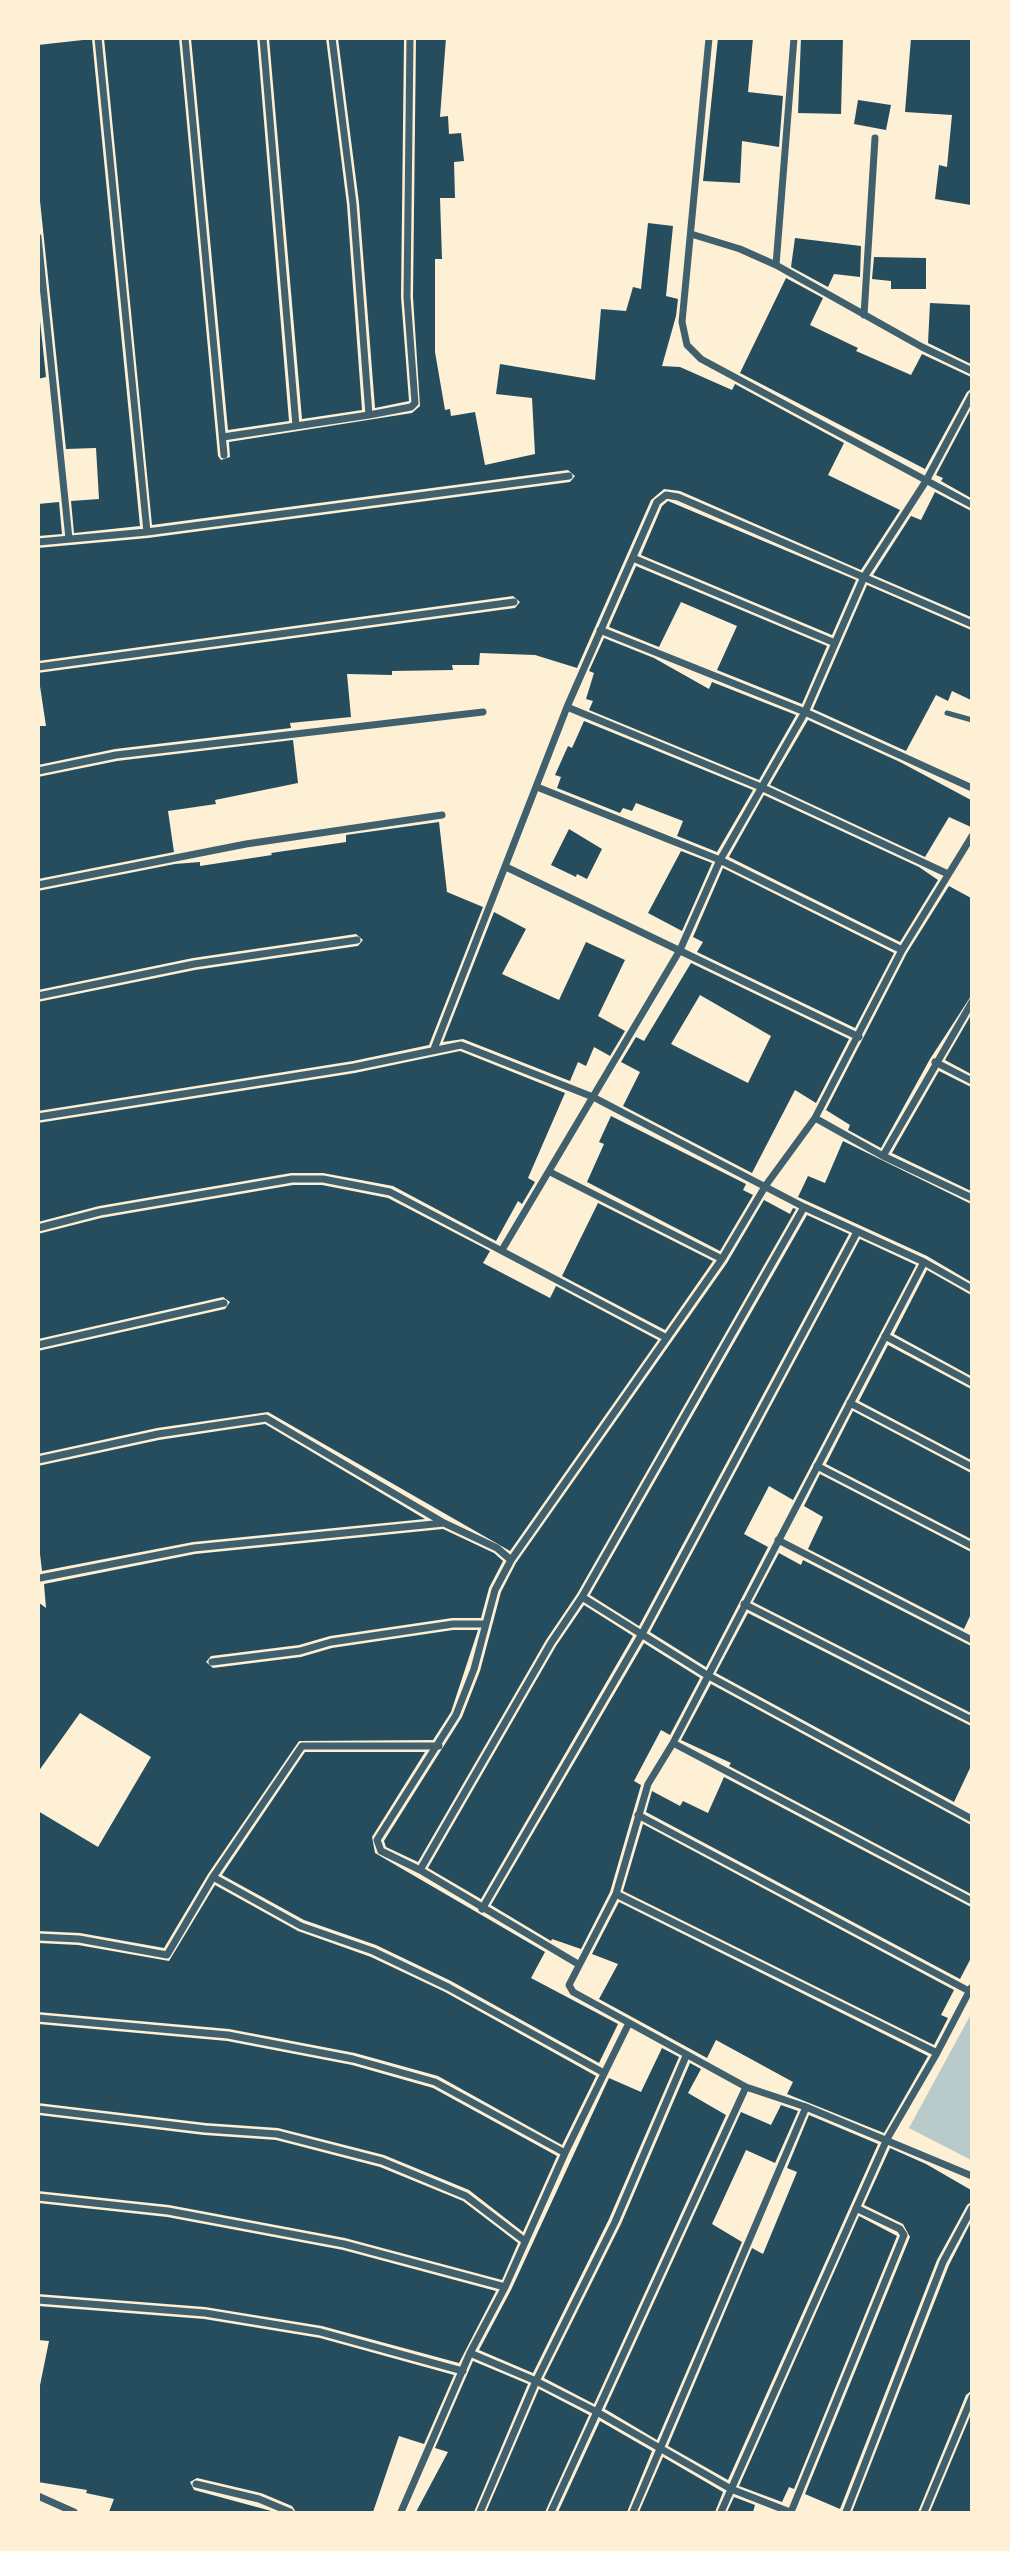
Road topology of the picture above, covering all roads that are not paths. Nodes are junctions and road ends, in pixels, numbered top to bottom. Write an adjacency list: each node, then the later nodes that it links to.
1 (98, 38): 22 (street)
2 (185, 38): 17 (street)
3 (262, 38): 16 (street)
4 (332, 38): 15 (street)
5 (410, 38): 15 (street)
6 (709, 38): 9 (street)
7 (794, 38): 11 (street)
8 (875, 138): 12 (street)
9 (691, 234): 11 (street); 20 (street)
10 (38, 237): 23 (street)
11 (776, 265): 12 (street)
12 (863, 316): 13 (street)
13 (971, 371)
14 (971, 395): 20 (street)
15 (369, 415): 16 (street)
16 (296, 426): 17 (street)
17 (223, 437): 18 (street)
18 (224, 455)
19 (569, 476): 22 (street)
20 (926, 481): 21 (street); 26 (street)
21 (971, 505)
22 (147, 532): 23 (street)
23 (69, 539): 24 (street)
24 (38, 542)
25 (633, 558): 26 (street); 29 (street); 30 (street)
26 (864, 577): 28 (street); 30 (street)
27 (514, 602): 31 (street)
28 (971, 624)
29 (600, 630): 32 (street); 34 (street)
30 (835, 643): 34 (street)
31 (38, 667)
32 (567, 707): 38 (street); 39 (street)
33 (483, 712): 37 (street)
34 (805, 712): 39 (street); 40 (street)
35 (947, 713): 36 (lane)
36 (971, 720)
37 (38, 771)
38 (537, 787): 43 (street); 44 (street)
39 (761, 787): 43 (street); 45 (street)
40 (971, 788)
41 (442, 815): 46 (street)
42 (971, 835): 45 (street)
43 (720, 860): 48 (street); 49 (street)
44 (506, 867): 48 (street); 53 (street)
45 (948, 874): 49 (street)
46 (38, 885)
47 (357, 940): 50 (street)
48 (680, 950): 52 (street); 56 (street)
49 (902, 950): 52 (street)
50 (38, 996)
51 (971, 1002): 54 (street)
52 (859, 1037): 58 (street)
53 (434, 1049): 56 (street); 57 (street)
54 (935, 1062): 55 (street); 59 (street)
55 (971, 1081)
56 (593, 1097): 60 (street); 61 (street)
57 (38, 1117)
58 (815, 1118): 59 (street); 61 (street)
59 (883, 1156): 62 (street)
60 (550, 1172): 66 (street); 67 (street)
61 (766, 1185): 63 (street); 67 (street)
62 (971, 1198)
63 (804, 1206): 65 (street); 84 (street)
64 (38, 1227): 66 (street)
65 (858, 1232): 68 (street); 87 (street)
66 (502, 1250): 71 (street)
67 (722, 1259): 71 (street)
68 (924, 1262): 69 (street); 72 (street)
69 (971, 1289)
70 (224, 1303): 73 (street)
71 (665, 1336): 82 (street)
72 (885, 1336): 74 (street); 75 (street)
73 (38, 1345)
74 (971, 1383)
75 (850, 1403): 77 (street); 78 (street)
76 (38, 1460): 79 (street)
77 (817, 1466): 80 (street); 81 (street)
78 (971, 1467)
79 (444, 1523): 82 (street); 83 (street)
80 (778, 1540): 85 (street); 88 (street)
81 (971, 1546)
82 (511, 1560): 86 (street)
83 (39, 1578)
84 (582, 1597): 87 (street); 96 (street)
85 (744, 1604): 90 (street); 91 (street)
86 (486, 1624): 89 (street); 93 (street)
87 (643, 1632): 90 (street); 100 (street)
88 (971, 1640)
89 (212, 1662)
90 (707, 1675): 92 (street); 95 (street)
91 (971, 1720)
92 (673, 1744): 94 (street); 99 (street)
93 (439, 1746): 96 (street); 97 (street)
94 (638, 1815): 98 (street); 103 (street)
95 (971, 1819)
96 (420, 1870): 100 (street)
97 (213, 1877): 101 (street); 108 (street)
98 (616, 1894): 102 (street); 106 (street)
99 (971, 1901)
100 (482, 1909): 102 (street)
101 (38, 1937)
102 (578, 1964): 105 (street)
103 (970, 1989): 106 (street)
104 (38, 2018): 113 (street)
105 (629, 2023): 107 (street); 108 (street)
106 (937, 2053): 112 (street)
107 (686, 2056): 109 (street); 123 (street)
108 (604, 2073): 113 (street)
109 (746, 2087): 110 (street); 125 (street)
110 (806, 2107): 112 (street); 126 (street)
111 (38, 2109): 118 (street)
112 (887, 2139): 114 (street); 116 (street)
113 (565, 2153): 118 (street)
114 (971, 2176)
115 (38, 2197): 119 (street)
116 (856, 2208): 128 (street); 137 (street)
117 (971, 2208): 138 (street)
118 (525, 2241): 119 (street)
119 (505, 2287): 121 (street)
120 (38, 2300): 122 (street)
121 (470, 2353): 122 (street); 123 (street)
122 (463, 2371): 132 (street)
123 (536, 2381): 125 (street); 133 (street)
124 (971, 2397): 139 (street)
125 (597, 2412): 126 (street); 134 (street)
126 (660, 2446): 128 (street); 135 (street)
127 (196, 2484): 131 (street)
128 (731, 2489): 136 (street); 137 (street)
129 (39, 2498): 130 (street)
130 (74, 2512)
131 (290, 2512)
132 (401, 2512)
133 (480, 2512)
134 (551, 2512)
135 (633, 2512)
136 (721, 2512)
137 (790, 2512)
138 (846, 2512)
139 (924, 2512)

